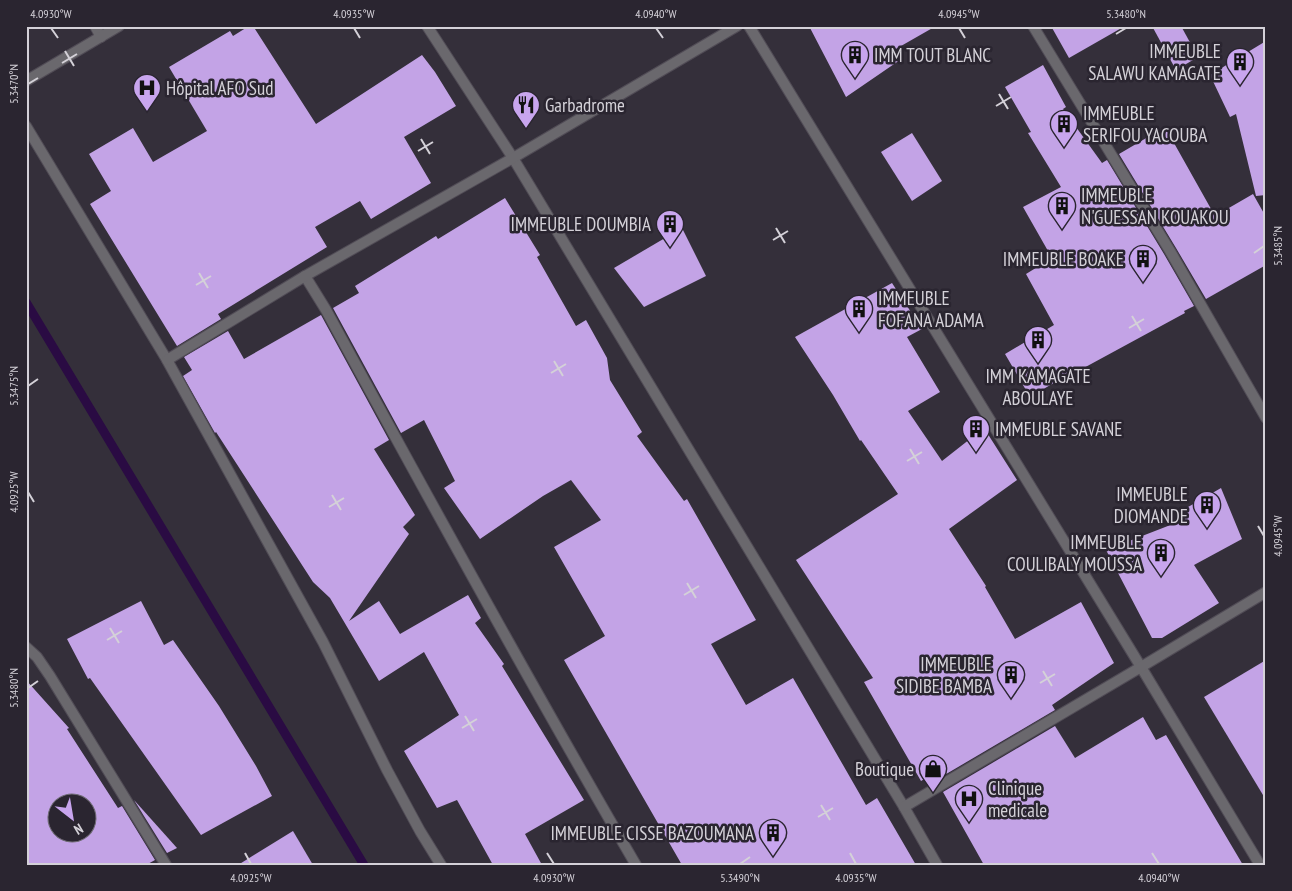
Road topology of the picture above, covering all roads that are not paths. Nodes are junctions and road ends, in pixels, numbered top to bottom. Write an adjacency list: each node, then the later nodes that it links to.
1 (96, 26): 7 (street)
2 (120, 26): 7 (street)
3 (427, 26): 10 (street)
4 (737, 26): 10 (street)
5 (749, 26): 16 (street)
6 (1033, 26): 13 (street)
7 (102, 37): 8 (street)
8 (26, 81)
9 (26, 126): 12 (street)
10 (514, 158): 11 (street); 17 (street)
11 (305, 276): 12 (street); 20 (street)
12 (167, 360): 19 (street)
13 (1266, 418)
14 (1266, 592): 16 (street)
15 (26, 647): 18 (street)
16 (1141, 667): 17 (street); 22 (street)
17 (904, 807): 21 (street)
18 (166, 865)
19 (441, 865)
20 (636, 865)
21 (937, 865)
22 (1260, 865)

